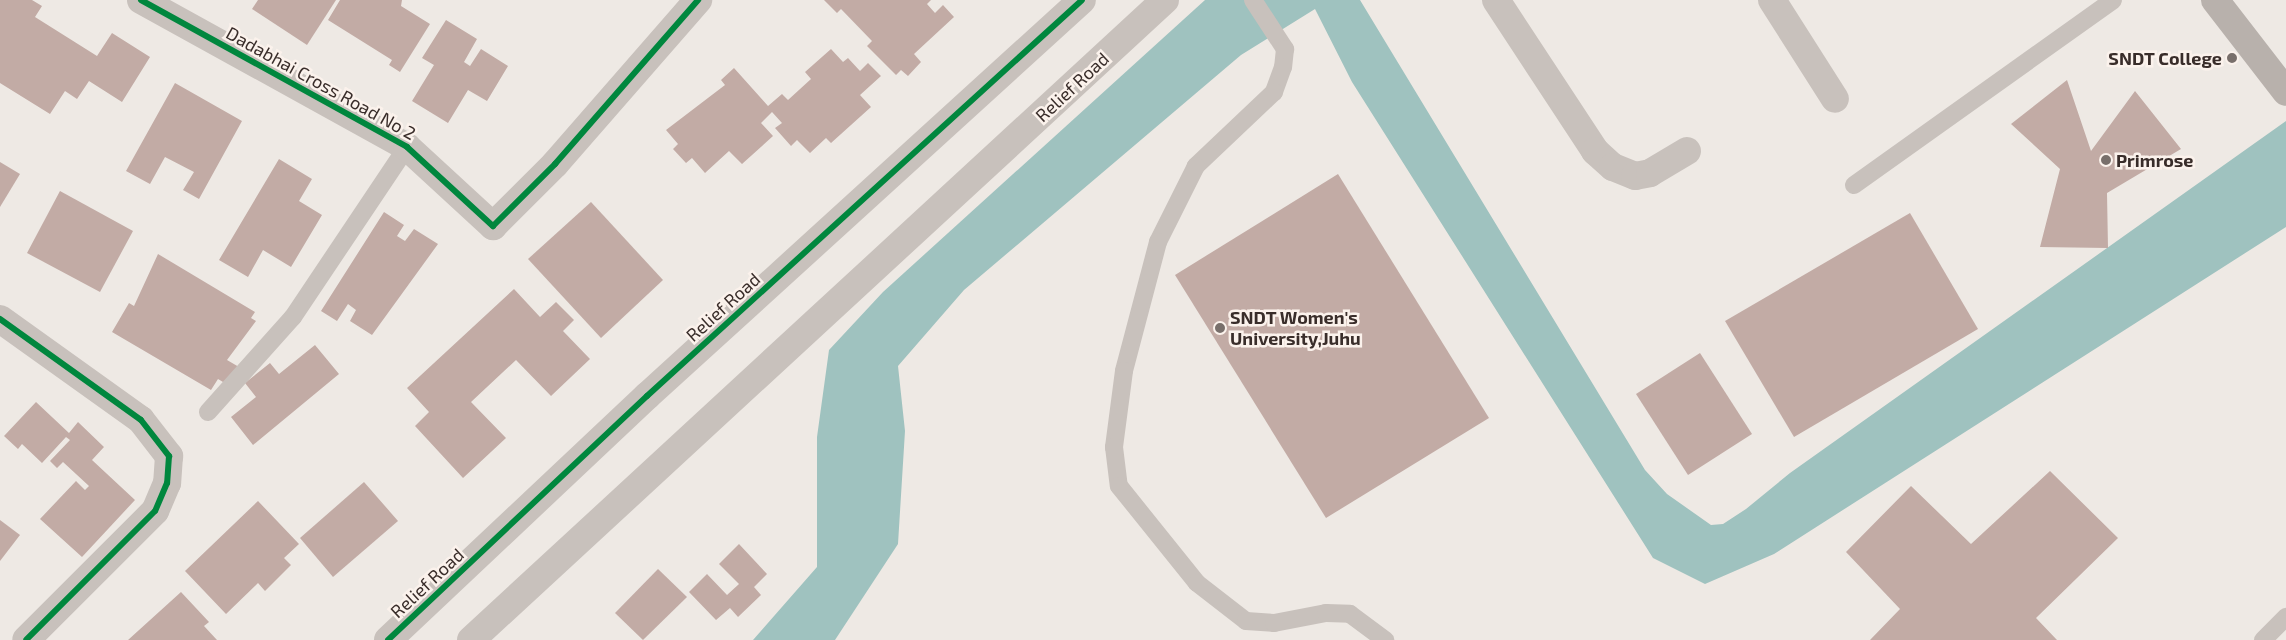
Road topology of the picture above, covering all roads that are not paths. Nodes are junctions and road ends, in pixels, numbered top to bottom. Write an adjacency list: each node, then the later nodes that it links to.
1 (141, 0): 12 (street, Dadabhai Cross Road No 2)
2 (698, 0): 12 (street, Dadabhai Cross Road No 2)
3 (1082, 0): 19 (street, Relief Road)
4 (1165, 0): 20 (street, Relief Road)
5 (1253, 0): 21 (lane)
6 (1496, 0): 13 (street)
7 (1772, 0): 11 (street)
8 (2113, 0): 14 (lane)
9 (2215, 0): 10 (main road)
10 (2286, 92)
11 (1835, 99)
12 (407, 147): 16 (lane)
13 (1687, 151)
14 (1854, 185)
15 (0, 319): 18 (street)
16 (208, 412)
17 (2286, 617): 22 (lane)
18 (26, 640)
19 (388, 640)
20 (471, 640)
21 (1385, 640)
22 (2263, 640)

